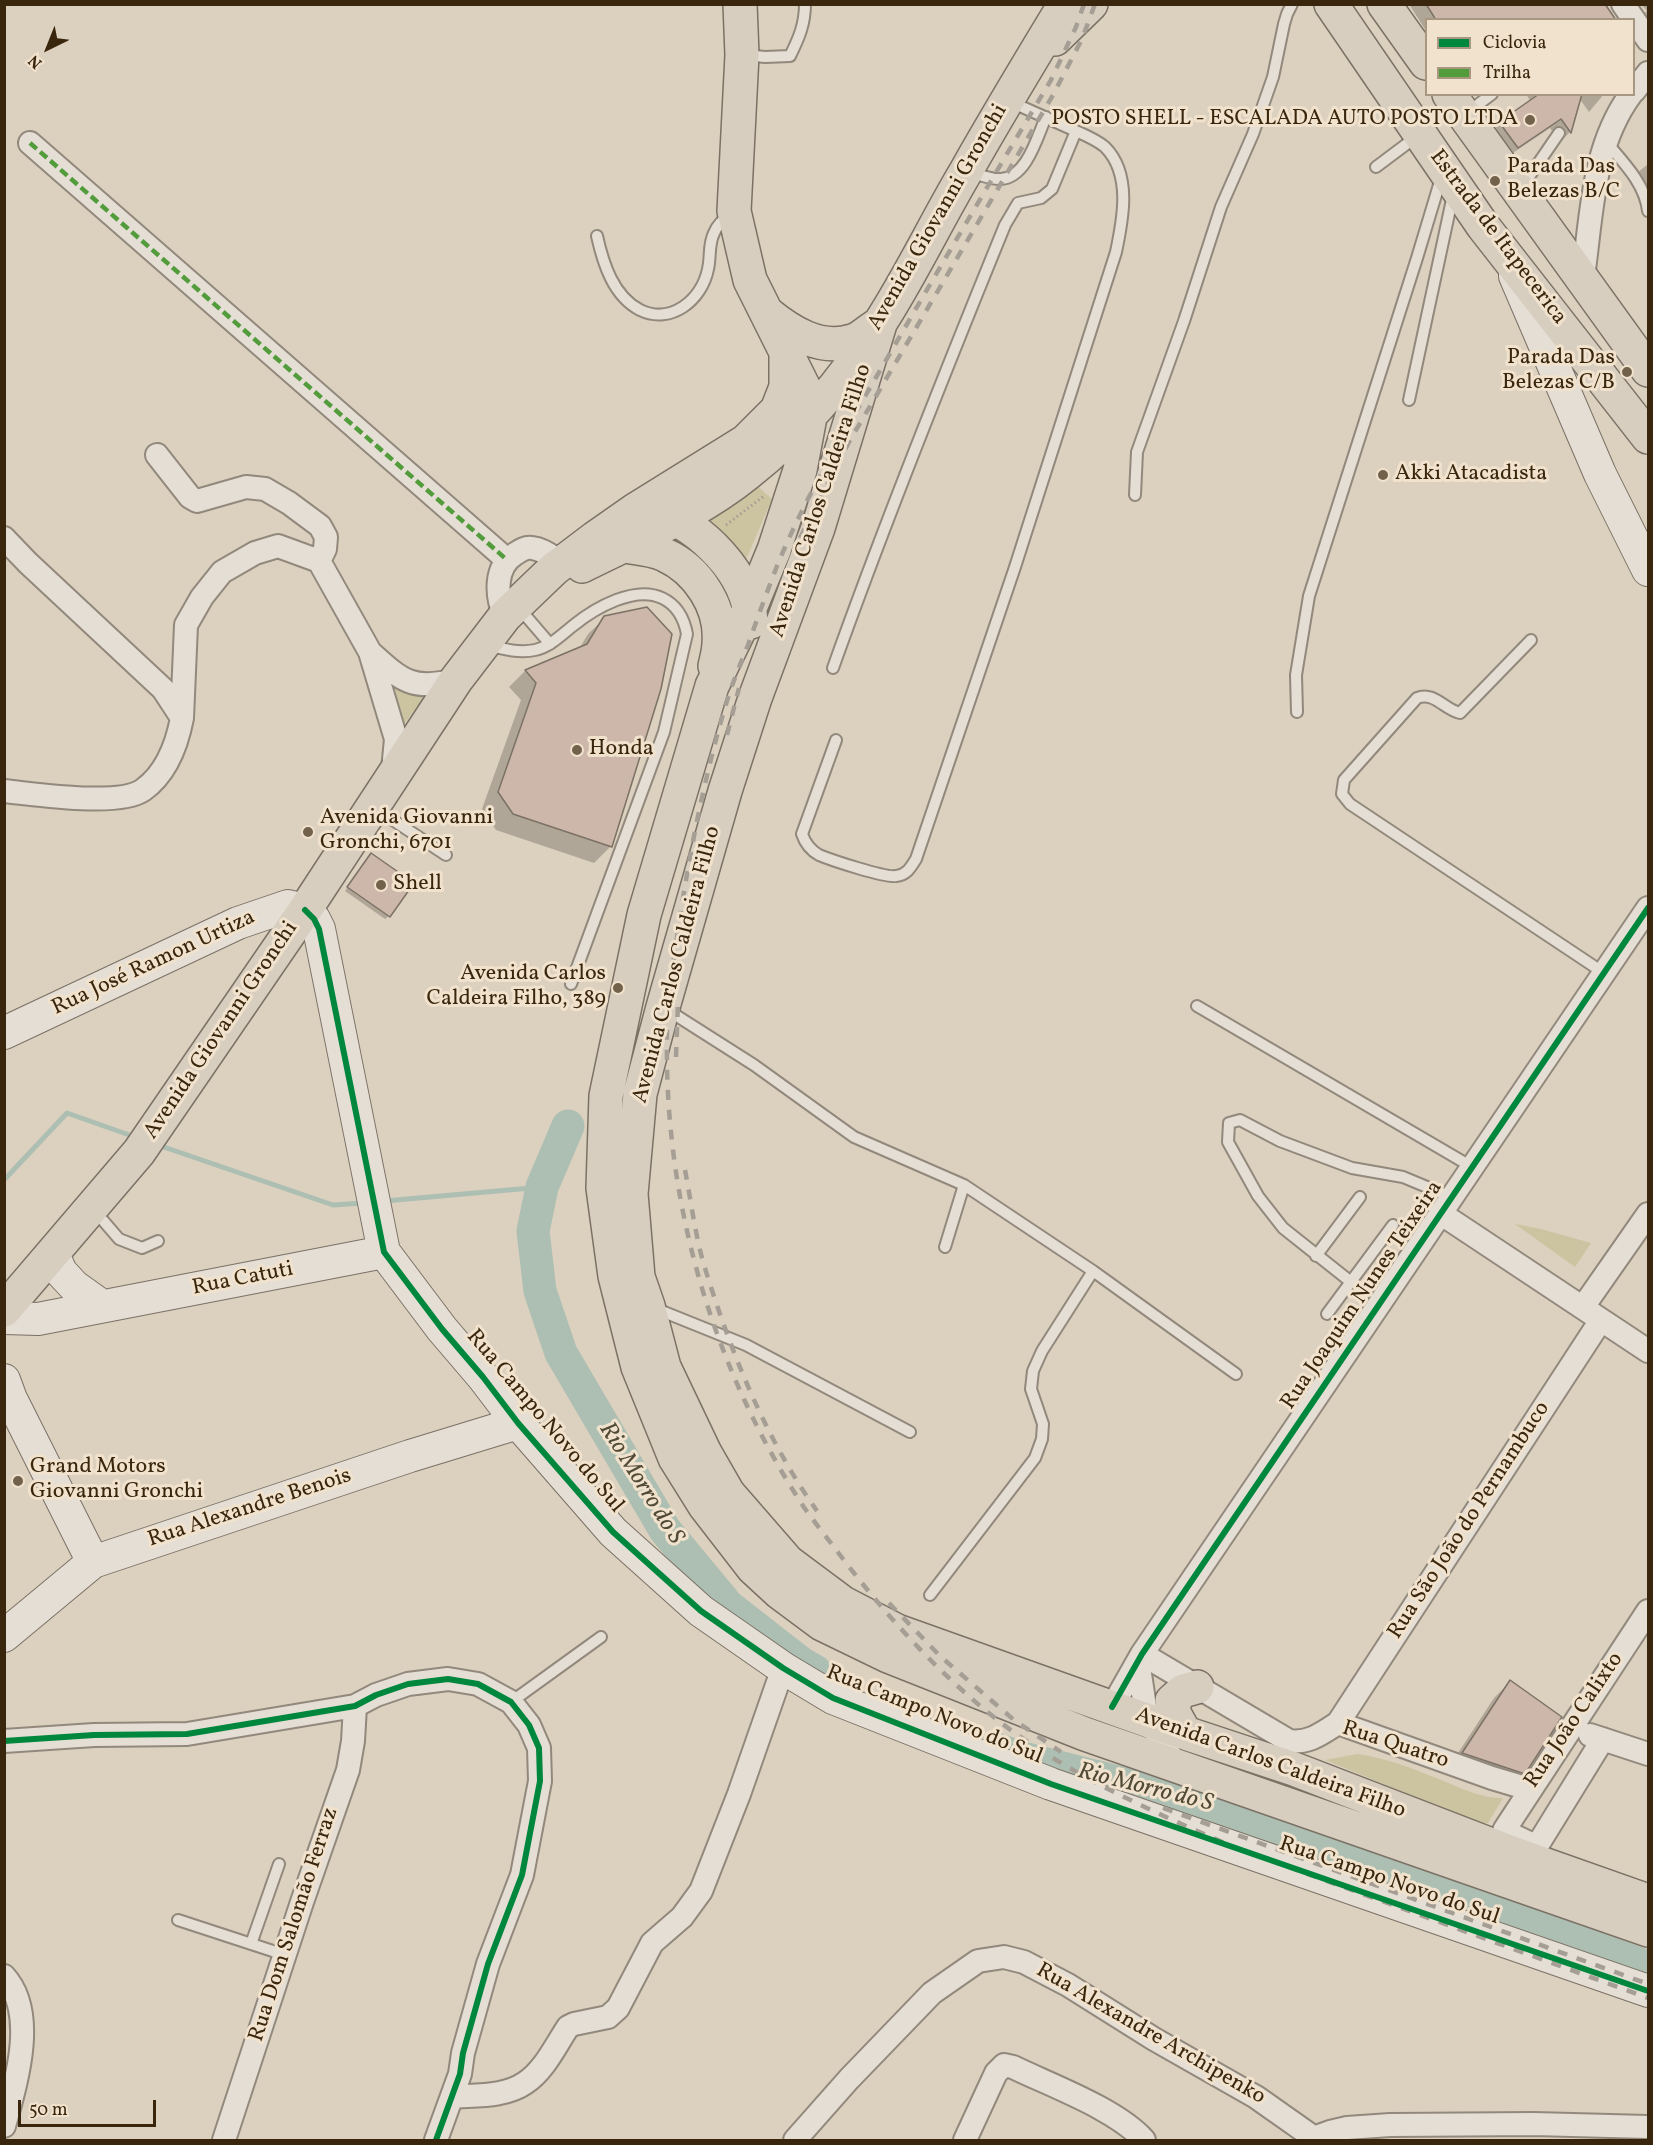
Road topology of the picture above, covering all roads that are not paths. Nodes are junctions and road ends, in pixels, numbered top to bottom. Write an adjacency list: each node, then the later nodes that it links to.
1 (805, 4): 12 (lane)
2 (1065, 4): 14 (main road, Avenida Giovanni Gronchi)
3 (1091, 4): 14 (main road)
4 (1292, 4): 45 (lane)
5 (1331, 4): 24 (main road, Estrada de Itapecerica)
6 (1384, 4): 13 (main road)
7 (1623, 4): 9 (street)
8 (737, 8): 12 (main road)
9 (1633, 18)
10 (1635, 21): 11 (street)
11 (1648, 40)
12 (742, 55): 32 (main road)
13 (1425, 62)
14 (1029, 63): 19 (main road, Avenida Giovanni Gronchi)
15 (1648, 73): 16 (street)
16 (1635, 89)
17 (1486, 96): 20 (lane)
18 (1630, 96): 25 (street)
19 (1008, 100): 21 (lane); 28 (main road, Avenida Giovanni Gronchi)
20 (1457, 105): 30 (main road, Estrada de Itapecerica)
21 (1046, 117): 22 (lane); 28 (lane)
22 (1076, 130): 60 (lane); 66 (lane)
23 (1559, 133): 30 (lane)
24 (1420, 134): 27 (lane); 29 (main road, Estrada de Itapecerica)
25 (1605, 141): 31 (lane); 35 (street)
26 (30, 143): 50 (street)
27 (1376, 167)
28 (966, 171): 37 (main road, Avenida Giovanni Gronchi)
29 (1449, 178): 34 (main road, Estrada de Itapecerica); 40 (lane); 64 (lane)
30 (1519, 191): 35 (main road, Estrada de Itapecerica)
31 (1648, 211)
32 (734, 212): 33 (lane); 36 (main road)
33 (597, 236)
34 (1507, 255): 42 (main road, Estrada de Itapecerica); 53 (street)
35 (1582, 277): 39 (main road, Estrada de Itapecerica)
36 (765, 312): 37 (main road); 38 (main road)
37 (880, 324): 41 (main road, Avenida Giovanni Gronchi); 63 (main road, Avenida Carlos Caldeira Filho)
38 (786, 352): 41 (main road); 46 (main road, Avenida Giovanni Gronchi)
39 (1648, 370)
40 (1409, 400)
41 (810, 417): 44 (main road, Avenida Giovanni Gronchi); 44 (main road, Avenida Carlos Caldeira Filho)
42 (1648, 437)
43 (158, 455): 51 (street)
44 (769, 490): 47 (main road, Avenida Giovanni Gronchi); 55 (main road, Avenida Carlos Caldeira Filho)
45 (1134, 495)
46 (636, 510): 47 (main road); 52 (main road, Avenida Giovanni Gronchi)
47 (675, 520): 49 (main road, Avenida Giovanni Gronchi); 55 (main road)
48 (4, 538): 65 (street)
49 (624, 546): 54 (main road, Avenida Giovanni Gronchi); 62 (main road)
50 (506, 559): 52 (street); 54 (street)
51 (319, 561): 59 (street); 65 (street)
52 (561, 562): 54 (main road, Avenida Giovanni Gronchi)
53 (1648, 570)
54 (517, 605): 57 (main road, Avenida Giovanni Gronchi); 58 (lane)
55 (750, 608): 62 (main road, Avenida Carlos Caldeira Filho); 63 (main road)
56 (1531, 640): 73 (lane)
57 (485, 643): 58 (lane); 61 (main road, Avenida Giovanni Gronchi)
58 (550, 644): 74 (lane)
59 (370, 652): 61 (street); 67 (street)
60 (833, 668)
61 (456, 680): 67 (main road, Avenida Giovanni Gronchi)
62 (712, 686): 121 (main road, Avenida Carlos Caldeira Filho)
63 (755, 698): 76 (main road, Avenida Carlos Caldeira Filho)
64 (1297, 712)
65 (182, 718): 68 (street)
66 (836, 740)
67 (393, 775): 69 (main road, Avenida Giovanni Gronchi)
68 (4, 791)
69 (372, 806): 70 (lane); 72 (main road, Avenida Giovanni Gronchi)
70 (446, 855)
71 (1648, 908): 73 (street, Rua Joaquim Nunes Teixeira)
72 (305, 910): 77 (street, Rua José Ramon Urtiza); 82 (main road, Avenida Giovanni Gronchi); 87 (street, Rua Campo Novo do Sul)
73 (1604, 973): 78 (street, Rua Joaquim Nunes Teixeira)
74 (572, 984)
75 (1197, 1006): 78 (lane)
76 (663, 1007): 79 (lane); 93 (main road, Avenida Carlos Caldeira Filho)
77 (4, 1033)
78 (1472, 1167): 81 (street, Rua Joaquim Nunes Teixeira)
79 (964, 1185): 86 (lane); 90 (lane)
80 (1360, 1197): 89 (lane)
81 (1445, 1205): 89 (lane); 96 (street); 108 (street, Rua Joaquim Nunes Teixeira)
82 (92, 1208): 85 (lane); 88 (main road, Avenida Giovanni Gronchi)
83 (1648, 1214): 96 (street, Rua São João do Pernambuco)
84 (1393, 1226): 91 (lane)
85 (158, 1241)
86 (945, 1247)
87 (384, 1252): 92 (street, Rua Catuti); 101 (street, Rua Campo Novo do Sul)
88 (53, 1254): 92 (street); 94 (main road, Avenida Giovanni Gronchi)
89 (1316, 1256): 91 (lane)
90 (1093, 1271): 99 (lane); 104 (lane)
91 (1351, 1282): 95 (lane)
92 (102, 1306): 97 (street, Rua Catuti)
93 (648, 1306): 102 (lane); 113 (main road, Avenida Carlos Caldeira Filho)
94 (4, 1310)
95 (1327, 1314)
96 (1592, 1314): 98 (street); 115 (street, Rua São João do Pernambuco)
97 (4, 1318)
98 (1648, 1351)
99 (1236, 1374)
100 (7, 1392): 103 (street)
101 (518, 1423): 103 (street, Rua Alexandre Benois); 109 (street, Rua Campo Novo do Sul)
102 (910, 1432)
103 (93, 1562): 106 (street, Rua Alexandre Benois)
104 (930, 1595)
105 (1647, 1617): 116 (street, Rua João Calixto)
106 (4, 1636)
107 (601, 1637): 111 (lane)
108 (1140, 1658): 110 (street, Rua Quatro); 113 (street, Rua Joaquim Nunes Teixeira); 114 (street)
109 (783, 1668): 132 (street, Rua Campo Novo do Sul); 133 (street)
110 (1197, 1687): 115 (street, Rua Quatro); 117 (main road)
111 (511, 1702): 112 (street); 133 (street)
112 (355, 1706): 119 (street); 130 (street, Rua Dom Salomão Ferraz)
113 (1112, 1707): 114 (main road, Avenida Carlos Caldeira Filho)
114 (1149, 1721): 117 (main road, Avenida Carlos Caldeira Filho); 121 (street)
115 (1338, 1723): 122 (street, Rua Quatro)
116 (1570, 1730): 118 (street); 122 (street, Rua João Calixto)
117 (1185, 1733): 126 (main road, Avenida Carlos Caldeira Filho)
118 (1603, 1739): 120 (street); 123 (street, Rua João Calixto)
119 (5, 1741)
120 (1648, 1754)
121 (1176, 1765): 128 (main road, Avenida Carlos Caldeira Filho)
122 (1529, 1789): 123 (street, Rua João Calixto)
123 (1537, 1846): 125 (street)
124 (279, 1864): 129 (lane)
125 (1648, 1885)
126 (1648, 1901)
127 (178, 1920): 129 (lane)
128 (1648, 1930)
129 (251, 1944): 130 (lane)
130 (285, 1955): 136 (street, Rua Dom Salomão Ferraz)
131 (4, 1976): 134 (street)
132 (1648, 1991)
133 (452, 2097): 137 (street)
134 (4, 2127)
135 (1648, 2127): 141 (street)
136 (224, 2140)
137 (436, 2140)
138 (795, 2140): 141 (street, Rua Alexandre Archipenko)
139 (965, 2140): 140 (street)
140 (1144, 2140)
141 (1313, 2140)

